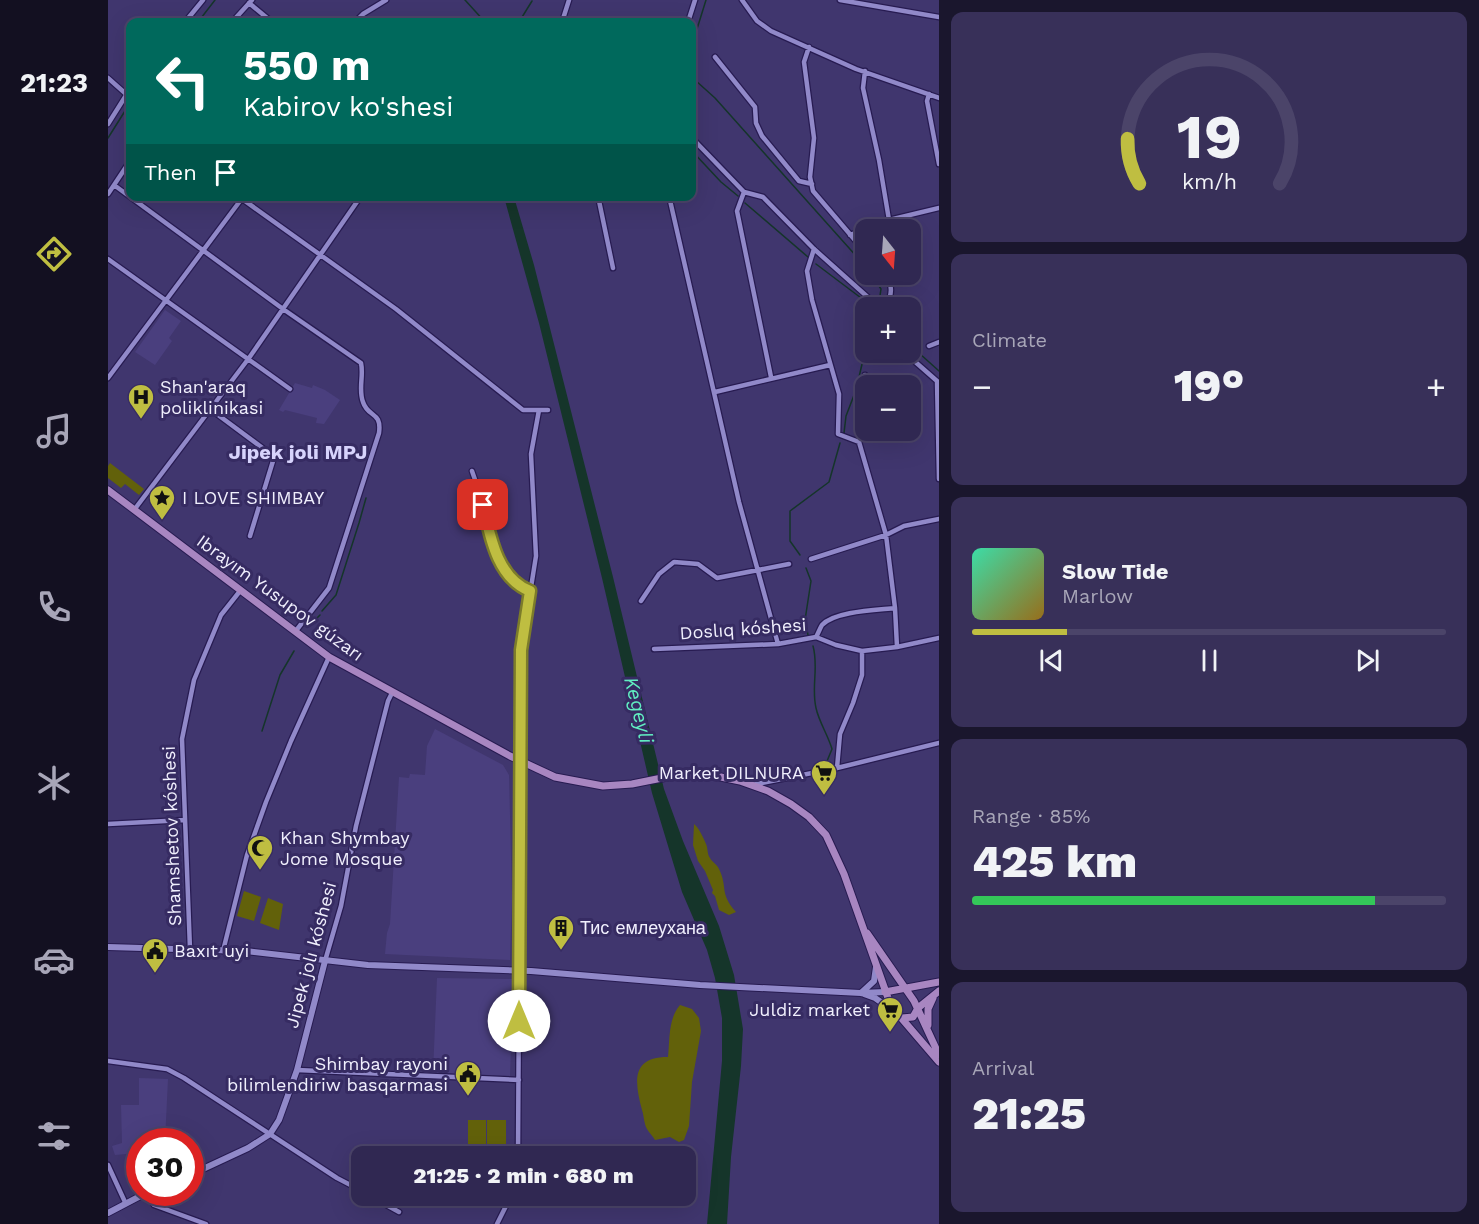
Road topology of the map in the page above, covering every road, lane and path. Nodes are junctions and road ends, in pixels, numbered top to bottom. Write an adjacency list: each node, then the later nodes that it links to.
1 (203, 0): 9 (street)
2 (386, 0): 12 (street)
3 (569, 0): 13 (street)
4 (694, 0): 14 (street)
5 (742, 0): 15 (street)
6 (840, 0): 8 (street)
7 (250, 2): 10 (street); 11 (street)
8 (939, 17)
9 (188, 18)
10 (236, 18)
11 (268, 18)
12 (359, 18)
13 (563, 18)
14 (689, 18)
15 (809, 47): 17 (street); 26 (street)
16 (715, 57): 26 (street)
17 (865, 71): 20 (street); 38 (street)
18 (108, 78): 19 (street)
19 (126, 94): 22 (street)
20 (929, 94): 21 (street); 24 (street)
21 (939, 98)
22 (108, 124)
23 (696, 142): 28 (street)
24 (939, 164)
25 (126, 167): 27 (street)
26 (812, 184): 41 (street)
27 (114, 185): 29 (street); 30 (street)
28 (744, 192): 43 (street); 56 (street)
29 (108, 194)
30 (126, 194)
31 (136, 201): 44 (street)
32 (238, 201): 44 (street)
33 (246, 201): 45 (street)
34 (358, 201): 45 (street)
35 (599, 201): 47 (street)
36 (670, 201): 60 (street)
37 (939, 208): 39 (street)
38 (889, 219)
39 (893, 219)
40 (855, 233): 41 (street)
41 (850, 235): 42 (street)
42 (855, 241)
43 (814, 249): 48 (street); 55 (street)
44 (203, 251): 49 (street); 50 (street)
45 (320, 256): 50 (street); 62 (street)
46 (108, 259): 49 (street)
47 (613, 268)
48 (868, 297)
49 (167, 300): 53 (street); 57 (street)
50 (283, 309): 53 (street); 79 (street)
51 (939, 342): 52 (street)
52 (928, 346)
53 (249, 358): 59 (street); 61 (street)
54 (916, 363): 58 (street)
55 (830, 365): 56 (street); 64 (street)
56 (771, 377): 60 (street)
57 (108, 378)
58 (938, 382): 66 (street)
59 (290, 388)
60 (715, 392): 74 (street)
61 (210, 409): 68 (street); 71 (street)
62 (538, 410): 63 (street); 76 (street)
63 (548, 410)
64 (860, 442): 70 (street)
65 (472, 471): 76 (street)
66 (939, 479)
67 (108, 490): 68 (main road, Ibrayım Yusupov gúzarı)
68 (134, 510): 75 (main road, Ibrayım Yusupov gúzarı)
69 (939, 519): 70 (street)
70 (886, 535): 72 (street); 78 (street)
71 (250, 536)
72 (811, 559)
73 (789, 564): 74 (street)
74 (757, 570): 77 (street); 82 (street)
75 (240, 591): 79 (main road, Ibrayım Yusupov gúzarı); 92 (street, Shamshetov kóshesi)
76 (530, 591): 89 (street)
77 (641, 601)
78 (896, 608): 80 (street); 83 (street)
79 (295, 632): 86 (main road, Ibrayım Yusupov gúzarı)
80 (816, 637): 82 (street, Doslıq kóshesi); 85 (street, Doslıq kóshesi)
81 (939, 638): 83 (street, Doslıq kóshesi)
82 (778, 644): 84 (street, Doslıq kóshesi)
83 (897, 647): 85 (street, Doslıq kóshesi)
84 (654, 649)
85 (862, 651): 90 (street)
86 (329, 657): 87 (main road, Ibrayım Yusupov gúzarı); 97 (street)
87 (392, 693): 89 (main road, Ibrayım Yusupov gúzarı); 98 (street, Jipek jolı kóshesi)
88 (939, 743): 90 (street)
89 (520, 761): 91 (main road, Ibrayım Yusupov gúzarı); 100 (street)
90 (837, 768): 91 (street)
91 (752, 785): 94 (main road, Ibrayım Yusupov gúzarı)
92 (185, 820): 93 (street); 96 (street, Shamshetov kóshesi)
93 (108, 824)
94 (862, 926): 99 (main road); 102 (main road)
95 (108, 946): 96 (street)
96 (190, 949): 97 (street)
97 (223, 951): 98 (street)
98 (325, 961): 100 (street); 112 (street, Jipek jolı kóshesi)
99 (876, 967): 104 (main road); 105 (street)
100 (518, 971): 105 (street); 113 (street)
101 (939, 982): 102 (main road)
102 (904, 988): 104 (main road); 106 (main road)
103 (939, 991): 106 (main road); 108 (main road)
104 (885, 992): 105 (street); 107 (main road)
105 (861, 993): 107 (street)
106 (918, 1008): 107 (main road); 108 (main road)
107 (900, 1016): 111 (main road)
108 (930, 1036): 109 (main road)
109 (939, 1055)
110 (108, 1061): 114 (street)
111 (939, 1062)
112 (297, 1070): 113 (street); 114 (street, Jipek jolı kóshesi)
113 (519, 1080): 115 (street)
114 (270, 1134): 117 (street); 118 (street)
115 (518, 1146)
116 (108, 1165): 119 (street)
117 (204, 1169)
118 (351, 1185)
119 (125, 1203): 124 (street)
120 (157, 1206): 125 (street)
121 (388, 1206): 123 (street)
122 (506, 1206): 126 (street)
123 (399, 1212)
124 (108, 1213)
125 (206, 1224)
126 (497, 1224)

